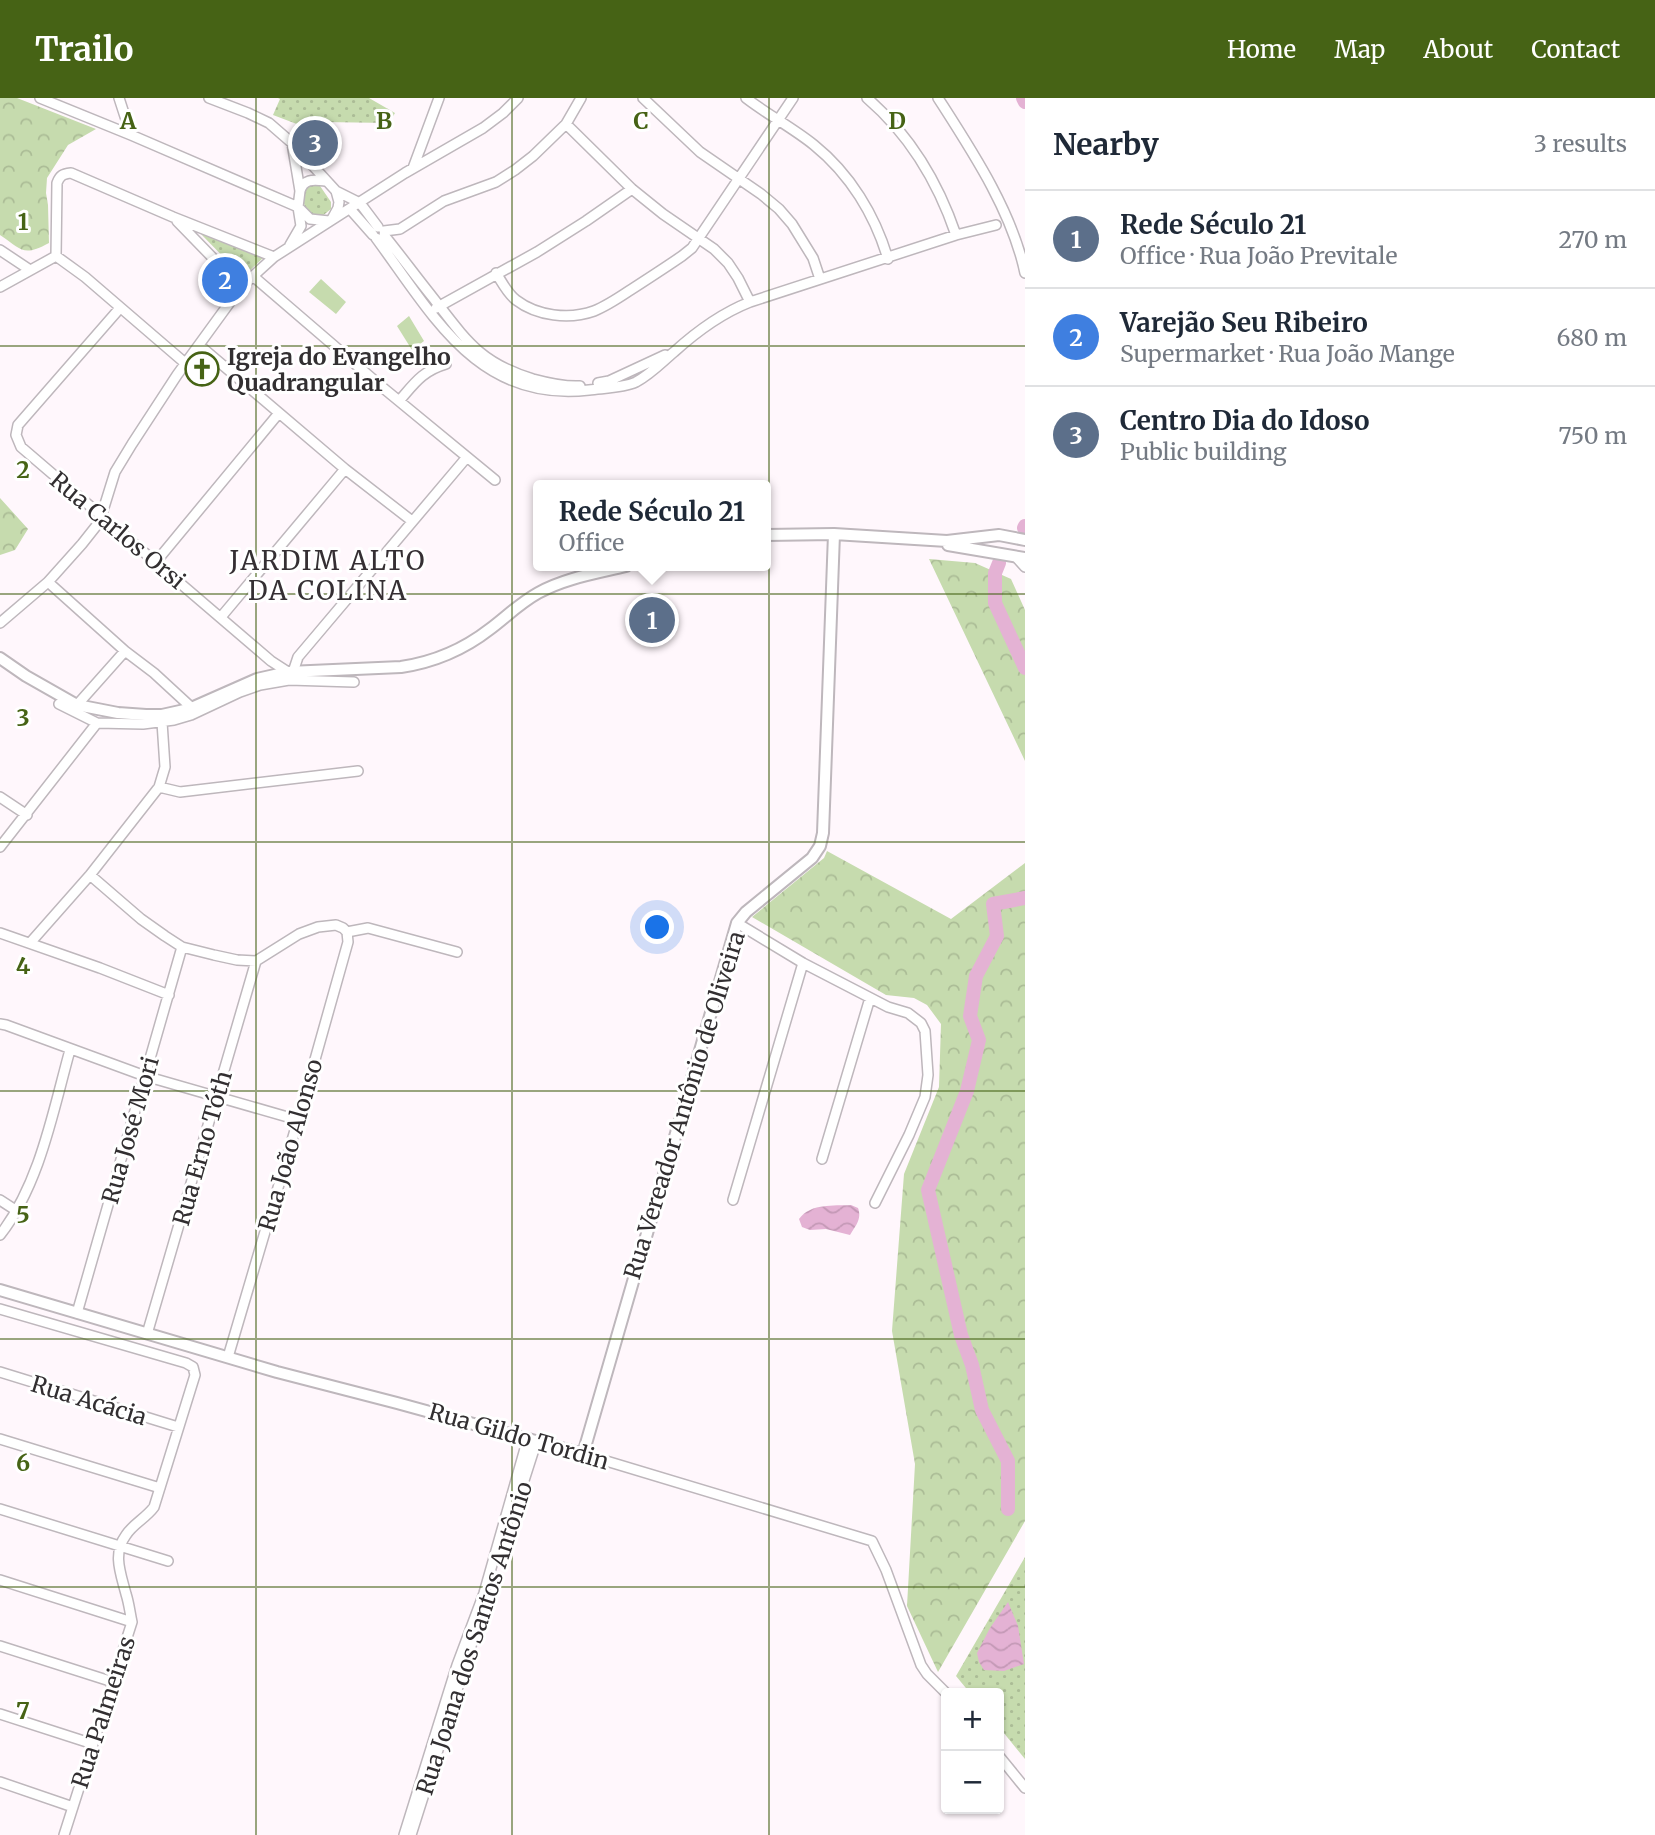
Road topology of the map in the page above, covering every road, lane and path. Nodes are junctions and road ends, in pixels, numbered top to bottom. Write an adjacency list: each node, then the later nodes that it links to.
1 (40, 98): 14 (street)
2 (119, 98): 14 (street)
3 (209, 98): 15 (street)
4 (439, 98): 16 (street)
5 (518, 98): 16 (street)
6 (581, 98): 13 (street)
7 (643, 98): 17 (street)
8 (746, 98): 12 (street)
9 (793, 98): 12 (street)
10 (867, 98): 29 (street)
11 (938, 98): 38 (street)
12 (779, 121): 17 (street); 35 (street)
13 (566, 124): 19 (street); 28 (street)
14 (131, 135): 23 (street)
15 (292, 143): 18 (street); 20 (street)
16 (412, 169): 22 (street)
17 (737, 179): 30 (street); 40 (street)
18 (326, 181): 20 (street); 21 (street)
19 (632, 189): 30 (street); 37 (street)
20 (300, 191): 23 (street)
21 (336, 191): 22 (street); 26 (street)
22 (360, 203): 24 (street); 28 (street)
23 (299, 207): 26 (street); 31 (street)
24 (351, 209): 26 (street); 28 (street)
25 (173, 217): 33 (street); 34 (street); 42 (street)
26 (331, 221): 31 (street)
27 (996, 225): 29 (street)
28 (379, 233): 44 (street); 46 (street)
29 (956, 235): 35 (street)
30 (698, 239): 37 (street); 43 (street)
31 (289, 246): 34 (street)
32 (0, 250): 36 (street)
33 (56, 256): 36 (street); 45 (street)
34 (274, 257): 39 (street)
35 (888, 258): 40 (street)
36 (30, 270): 41 (street)
37 (496, 273): 44 (street)
38 (1025, 273)
39 (254, 277): 42 (street); 51 (street)
40 (820, 279): 43 (street)
41 (0, 287)
42 (242, 287): 47 (street)
43 (750, 302): 48 (street)
44 (439, 305): 46 (street); 48 (street)
45 (120, 308): 49 (street); 56 (street, Rua Carlos Orsi)
46 (430, 312): 48 (street)
47 (199, 345): 49 (street); 52 (street)
48 (676, 349)
49 (185, 363): 56 (street)
50 (446, 364): 51 (street)
51 (399, 401): 53 (street)
52 (279, 414): 54 (street); 65 (street)
53 (467, 457): 55 (street); 57 (street)
54 (345, 469): 57 (street); 69 (street)
55 (495, 480)
56 (102, 517): 65 (street, Rua Carlos Orsi); 68 (street)
57 (412, 521): 73 (street)
58 (834, 534): 59 (main road); 61 (main road); 86 (main road, Rua Vereador Antônio de Oliveira)
59 (771, 535)
60 (999, 535): 61 (main road); 62 (main road); 63 (main road)
61 (924, 540): 63 (main road)
62 (1025, 540)
63 (994, 553): 64 (main road)
64 (1020, 558): 66 (street)
65 (155, 563): 69 (street, Rua Carlos Orsi)
66 (1025, 567)
67 (606, 571): 73 (main road)
68 (48, 582): 70 (street); 71 (street)
69 (221, 617): 73 (street, Rua Carlos Orsi)
70 (0, 621)
71 (125, 651): 76 (street); 77 (street)
72 (0, 658): 76 (main road)
73 (290, 672): 77 (main road)
74 (354, 682): 78 (street)
75 (59, 704): 79 (street)
76 (77, 705): 77 (main road)
77 (191, 708)
78 (162, 722): 79 (street); 81 (street)
79 (97, 723): 83 (street)
80 (358, 771): 81 (street)
81 (159, 787): 85 (street)
82 (0, 797): 83 (street)
83 (27, 815): 84 (street)
84 (0, 847)
85 (90, 875): 89 (street); 90 (street)
86 (737, 923): 93 (street); 116 (main road, Rua Vereador Antônio de Oliveira)
87 (346, 932): 91 (street); 92 (street); 100 (street, Rua João Alonso)
88 (0, 933): 89 (street)
89 (30, 943): 94 (street)
90 (182, 947): 92 (street); 94 (street, Rua José Mori)
91 (457, 952)
92 (256, 961): 99 (street, Rua Erno Tóth)
93 (803, 963): 95 (street); 103 (street)
94 (169, 995): 98 (street, Rua José Mori)
95 (870, 998): 101 (street); 104 (street)
96 (0, 1024): 97 (street)
97 (70, 1050): 98 (street); 105 (street)
98 (145, 1076): 99 (street); 109 (street, Rua José Mori)
99 (217, 1096): 100 (street); 110 (street, Rua Erno Tóth)
100 (298, 1120): 111 (street, Rua João Alonso)
101 (822, 1159)
102 (0, 1200): 105 (street)
103 (733, 1200)
104 (876, 1203)
105 (17, 1212): 106 (street)
106 (0, 1235)
107 (0, 1290): 109 (main road, Rua Gildo Tordin)
108 (1, 1309): 113 (street)
109 (78, 1313): 110 (main road, Rua Gildo Tordin)
110 (147, 1334): 111 (main road, Rua Gildo Tordin)
111 (228, 1356): 115 (main road, Rua Gildo Tordin)
112 (0, 1372): 113 (street, Rua Acácia)
113 (178, 1427): 117 (street)
114 (0, 1439): 117 (street)
115 (533, 1439): 116 (main road, Rua Gildo Tordin); 133 (street); 134 (street, Rua Joana dos Santos Antônio)
116 (583, 1454): 125 (street, Rua Gildo Tordin)
117 (160, 1488): 119 (street)
118 (0, 1509): 119 (street)
119 (120, 1547): 120 (street); 122 (street, Rua Palmeiras)
120 (168, 1561)
121 (0, 1580): 122 (street)
122 (132, 1622): 124 (street, Rua Palmeiras)
123 (0, 1646): 124 (street)
124 (113, 1682): 127 (street, Rua Palmeiras)
125 (941, 1688)
126 (0, 1714): 127 (street)
127 (93, 1744): 131 (street, Rua Palmeiras)
128 (1004, 1761): 130 (street)
129 (0, 1782): 131 (street)
130 (1025, 1788)
131 (73, 1807): 132 (street, Rua Palmeiras)
132 (64, 1835)
133 (404, 1835)
134 (411, 1835)

